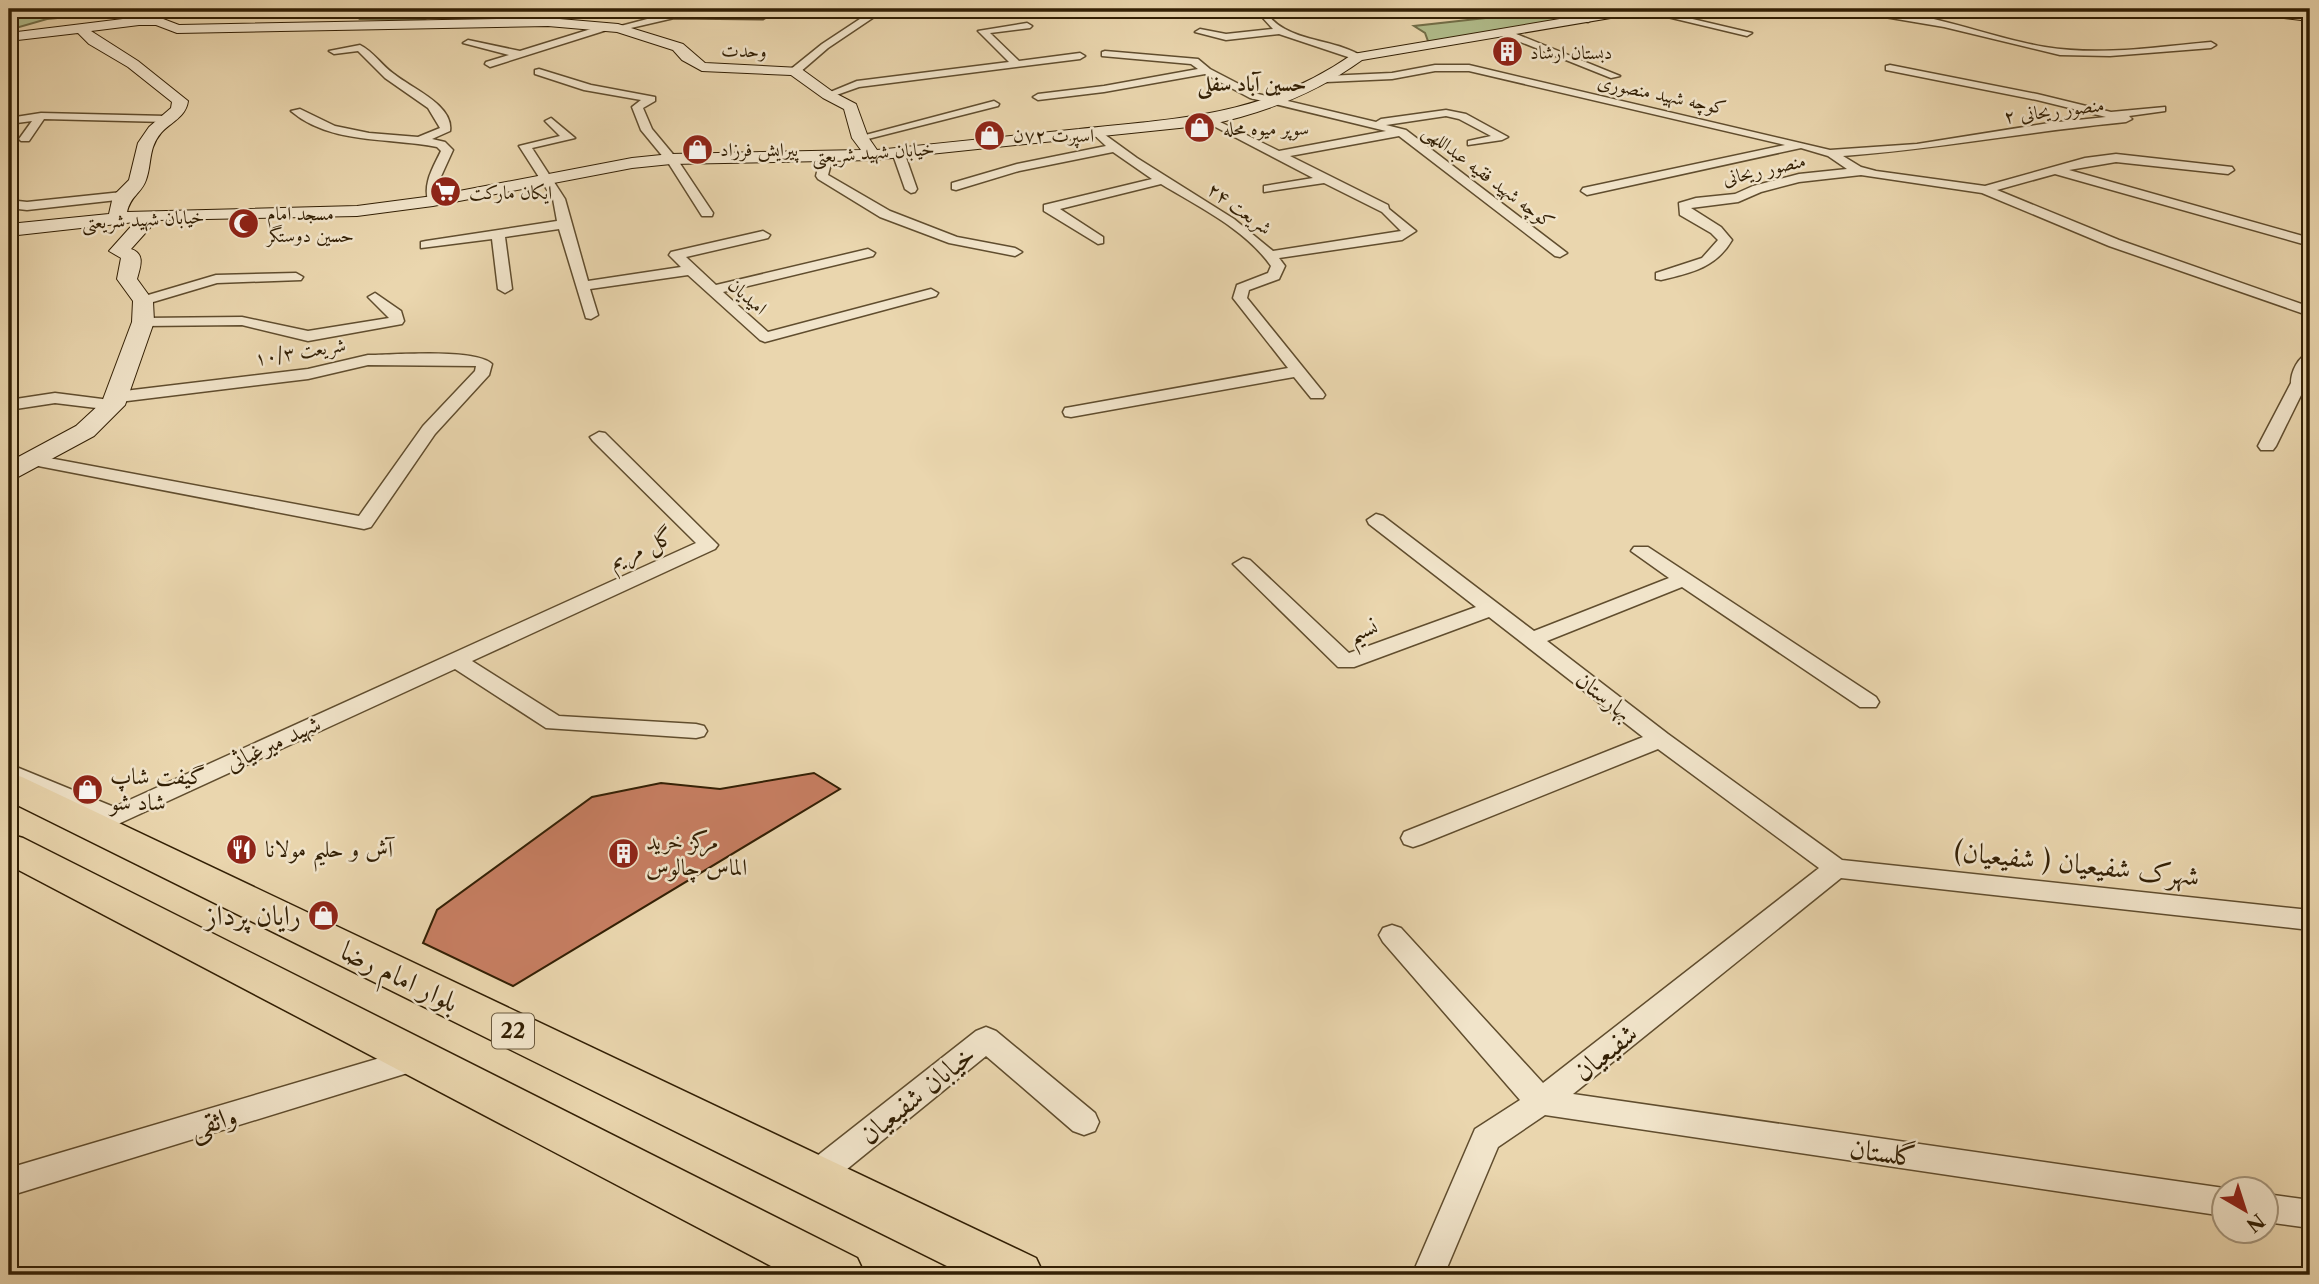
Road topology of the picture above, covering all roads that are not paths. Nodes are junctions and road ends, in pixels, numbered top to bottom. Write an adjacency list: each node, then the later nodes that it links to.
1 (881, 9): 31 (street)
2 (1247, 9): 14 (street)
3 (1548, 9): 10 (street)
4 (1639, 9): 10 (street, خیابان شهید شریعتی); 17 (street)
5 (1855, 9): 21 (street)
6 (2251, 9): 8 (highway)
7 (2292, 9): 8 (highway)
8 (2310, 13)
9 (763, 16): 13 (street)
10 (1588, 19): 16 (street, خیابان شهید شریعتی)
11 (1027, 26): 28 (street)
12 (80, 27): 13 (street, وحدت); 18 (street, وحدت); 44 (street)
13 (612, 27): 19 (street); 31 (street, وحدت)
14 (1280, 31): 15 (street); 27 (street)
15 (1200, 32)
16 (1506, 33): 27 (street, خیابان شهید شریعتی); 34 (street)
17 (1747, 33)
18 (9, 37)
19 (561, 42): 22 (street); 24 (street)
20 (468, 43): 24 (street)
21 (2211, 45)
22 (582, 48)
23 (334, 51): 53 (street)
24 (521, 54): 29 (street)
25 (1105, 54): 32 (street, کوچه شهید فقیه عبداللهی)
26 (1080, 56): 28 (street)
27 (1358, 57): 35 (street, خیابان شهید شریعتی)
28 (1016, 63): 36 (street)
29 (490, 64)
30 (1890, 68): 42 (street, منصور ریحانی ۲)
31 (795, 71): 36 (street, وحدت)
32 (1206, 71): 37 (street); 38 (street, کوچه شهید فقیه عبداللهی)
33 (539, 72): 62 (street)
34 (1615, 76)
35 (1326, 79): 38 (street, خیابان شهید شریعتی); 55 (street, کوچه شهید منصوری)
36 (828, 95): 51 (street, وحدت)
37 (1038, 97)
38 (1273, 101): 45 (street, خیابان شهید شریعتی); 48 (street, کوچه شهید فقیه عبداللهی)
39 (994, 104): 51 (street)
40 (2161, 108): 42 (street)
41 (296, 111): 53 (street)
42 (2113, 115): 58 (street, منصور ریحانی ۲)
43 (41, 116): 44 (street); 46 (street); 52 (street)
44 (166, 119): 74 (street)
45 (1208, 120): 49 (street, خیابان شهید شریعتی); 60 (street)
46 (9, 121)
47 (551, 121): 66 (street)
48 (1372, 124): 50 (street, کوچه شهید فقیه عبداللهی); 54 (street)
49 (1097, 132): 56 (street, شریعت ۲۴); 57 (street, خیابان شهید شریعتی)
50 (1402, 132): 60 (street); 89 (street, کوچه شهید فقیه عبداللهی)
51 (860, 138): 59 (street, وحدت)
52 (25, 139)
53 (422, 139): 75 (street)
54 (1472, 143)
55 (1802, 145): 58 (street, کوچه شهید منصوری); 73 (street)
56 (1114, 148): 68 (street, شریعت ۲۴); 69 (street)
57 (898, 152): 59 (street, خیابان شهید شریعتی); 70 (street)
58 (1830, 153): 65 (street, کوچه شهید منصوری)
59 (873, 155): 61 (street, خیابان شهید شریعتی)
60 (1278, 155): 67 (street)
61 (827, 156): 62 (street, خیابان شهید شریعتی); 87 (street)
62 (671, 159): 66 (street, خیابان شهید شریعتی); 77 (street)
63 (2053, 170): 64 (street); 72 (street); 85 (street)
64 (2228, 170)
65 (1862, 172): 72 (street, کوچه شهید منصوری); 92 (street, منصور ریحانی)
66 (546, 179): 75 (street, خیابان شهید شریعتی); 80 (street)
67 (1327, 179): 71 (street); 90 (street)
68 (1163, 180): 84 (street); 90 (street, شریعت ۲۴)
69 (956, 186)
70 (911, 189)
71 (1268, 189)
72 (1985, 190): 100 (street)
73 (1587, 191)
74 (122, 196): 76 (street); 79 (street)
75 (433, 201): 78 (street, خیابان شهید شریعتی)
76 (9, 204)
77 (707, 213)
78 (152, 215): 79 (street, خیابان شهید شریعتی); 99 (street)
79 (117, 217): 81 (street, خیابان شهید شریعتی)
80 (564, 224): 82 (street); 94 (street)
81 (9, 230)
82 (498, 234): 86 (street); 95 (street)
83 (763, 235): 91 (street)
84 (1098, 240)
85 (2310, 242)
86 (426, 245)
87 (1015, 252)
88 (868, 253): 96 (street)
89 (1560, 253)
90 (1272, 255): 103 (street, شریعت ۲۴)
91 (691, 270): 94 (street); 96 (street, امیدیان)
92 (1661, 276)
93 (296, 277): 99 (street)
94 (582, 286): 101 (street)
95 (505, 289)
96 (712, 290): 97 (street, امیدیان)
97 (931, 293)
98 (375, 297): 99 (street)
99 (143, 312): 105 (street)
100 (2310, 312)
101 (591, 315)
102 (2310, 358): 109 (street)
103 (1299, 371): 104 (street, شریعت ۲۴); 107 (street)
104 (1317, 395)
105 (114, 401): 106 (street); 110 (street); 110 (street, شریعت ۱۰/۳)
106 (9, 405)
107 (1071, 412)
108 (599, 438): 118 (street, گل مریم)
109 (2267, 446)
110 (33, 460): 111 (street)
111 (9, 472)
112 (1376, 520): 116 (street, بهارستان)
113 (1641, 551): 115 (street)
114 (1242, 564): 116 (street, نسیم)
115 (1684, 579): 117 (street); 119 (street)
116 (1491, 609): 117 (street, بهارستان)
117 (1531, 640): 121 (street, بهارستان)
118 (454, 659): 120 (street); 124 (street, شهید میرغیاثی)
119 (1868, 702)
120 (696, 731)
121 (1660, 739): 125 (street); 127 (street, بهارستان)
122 (9, 772): 124 (street)
123 (9, 786): 124 (main road, بلوار امام رضا / 22)
124 (103, 822): 133 (main road, بلوار امام رضا / 22)
125 (1413, 838)
126 (9, 848): 130 (main road)
127 (1836, 868): 128 (street, شهرک شفیعیان ( شفیعیان)); 131 (street, شفیعیان)
128 (2310, 920)
129 (1392, 935): 131 (street)
130 (417, 1059): 134 (street, واثقی); 138 (main road)
131 (1541, 1102): 135 (street, گلستان); 140 (street, شفیعیان)
132 (1084, 1122): 133 (street, خیابان شفیعیان)
133 (814, 1177): 139 (main road, بلوار امام رضا / 22)
134 (9, 1182)
135 (2210, 1200)
136 (2280, 1210): 137 (street)
137 (2310, 1214)
138 (839, 1275)
139 (1018, 1275)
140 (1428, 1275)

